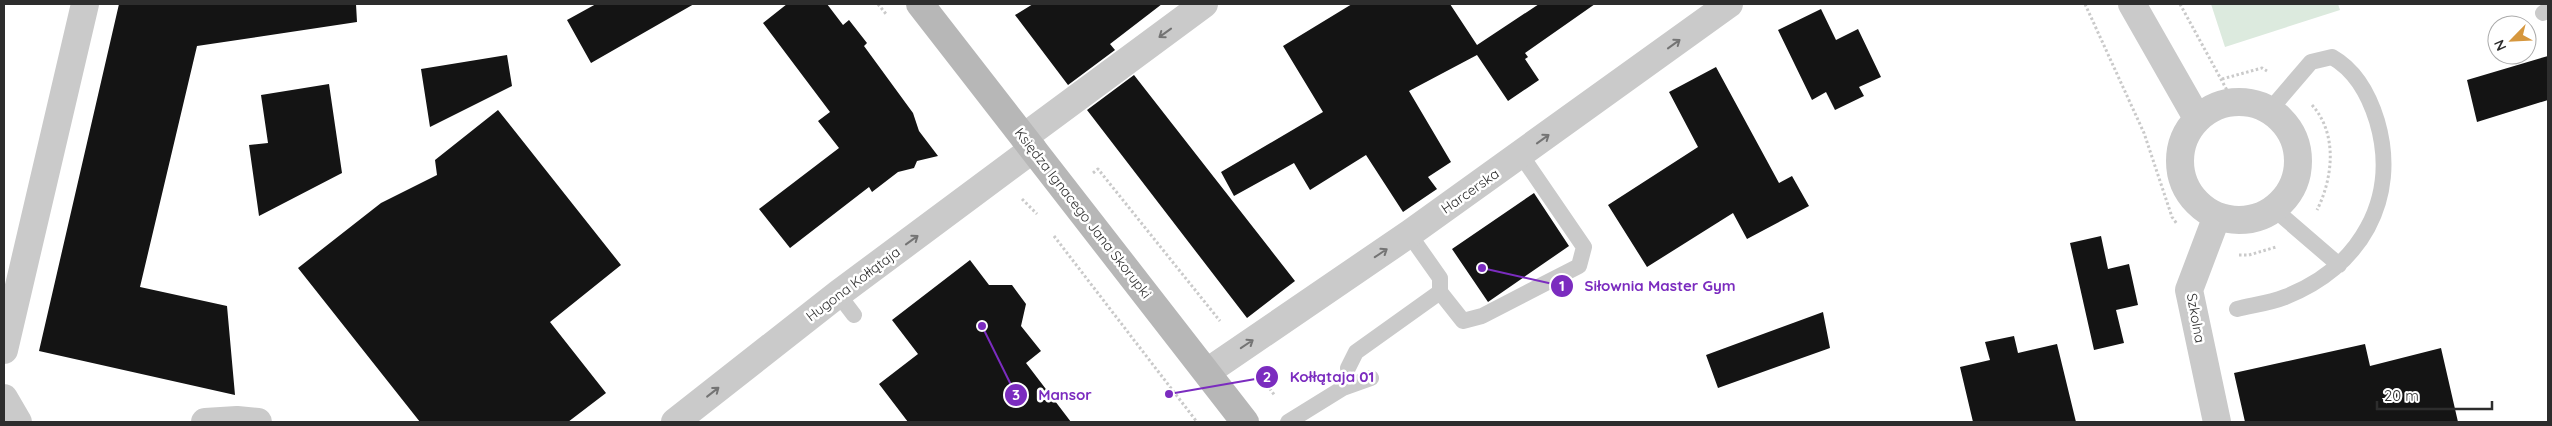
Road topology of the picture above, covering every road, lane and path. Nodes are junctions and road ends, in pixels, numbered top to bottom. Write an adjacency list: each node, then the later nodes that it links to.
1 (85, 4): 24 (street)
2 (920, 4): 12 (main road, Księdza Ignacego Jana Skorupki)
3 (1204, 4): 12 (street, Hugona Kołłątaja, one-way to 12)
4 (1729, 4): 13 (street, Harcerska, one-way to 4)
5 (2085, 4): 19 (path)
6 (2132, 4): 11 (street)
7 (2180, 4): 9 (path)
8 (2288, 86): 9 (path); 10 (lane); 17 (path); 20 (lane)
9 (2228, 91): 10 (street); 11 (street)
10 (2269, 111): 15 (street)
11 (2197, 118): 16 (street)
12 (1029, 143): 14 (main road, Księdza Ignacego Jana Skorupki); 33 (street, Hugona Kołłątaja, one-way to 12)
13 (1521, 155): 18 (street, Harcerska); 21 (lane)
14 (1068, 192): 23 (path); 26 (main road, Księdza Ignacego Jana Skorupki)
15 (2274, 209): 16 (street); 17 (lane)
16 (2217, 216): 19 (street, Szkolna)
17 (2299, 231): 19 (path); 20 (lane)
18 (1409, 234): 21 (lane); 23 (street, Harcerska, one-way to 18)
19 (2205, 248): 35 (street, Szkolna)
20 (2338, 265): 22 (lane)
21 (1440, 292): 25 (lane)
22 (2237, 309)
23 (1241, 348): 26 (street, Harcerska); 29 (path)
24 (4, 350)
25 (1348, 368)
26 (1207, 372): 34 (main road, Księdza Ignacego Jana Skorupki)
27 (1371, 378): 29 (lane)
28 (4, 398): 30 (street)
29 (1290, 421)
30 (18, 422)
31 (205, 422): 32 (street)
32 (258, 422)
33 (675, 422)
34 (1245, 422)
35 (2217, 422)

